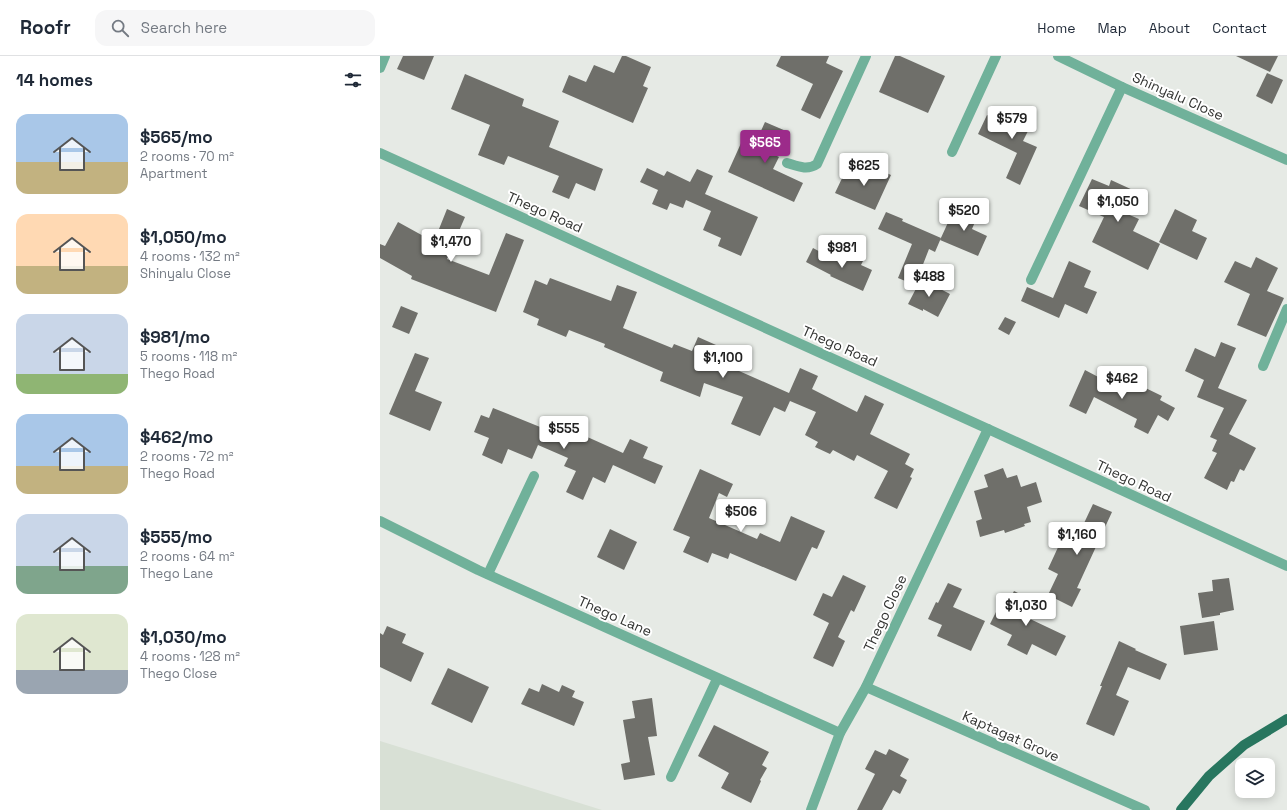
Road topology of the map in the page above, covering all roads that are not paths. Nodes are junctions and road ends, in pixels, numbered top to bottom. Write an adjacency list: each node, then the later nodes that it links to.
1 (386, 56): 5 (street)
2 (866, 56): 10 (street)
3 (996, 56): 7 (street)
4 (1058, 56): 6 (street, Shinyalu Close)
5 (380, 68)
6 (1122, 87): 9 (street, Shinyalu Close); 11 (street)
7 (952, 152)
8 (380, 153): 14 (street, Thego Road)
9 (1286, 157)
10 (786, 163)
11 (1031, 280)
12 (1287, 309): 13 (street)
13 (1263, 366)
14 (988, 429): 17 (street, Thego Road); 20 (street, Thego Close)
15 (534, 476): 18 (street)
16 (380, 521): 18 (street, Thego Lane)
17 (1287, 566)
18 (488, 574): 19 (street, Thego Lane)
19 (717, 678): 22 (street, Thego Lane); 23 (street)
20 (866, 687): 22 (street, Thego Close); 25 (street, Kaptagat Grove)
21 (1287, 719): 26 (main road)
22 (840, 733): 24 (street, Thego Close)
23 (671, 777)
24 (811, 810)
25 (1145, 810)
26 (1181, 810)

